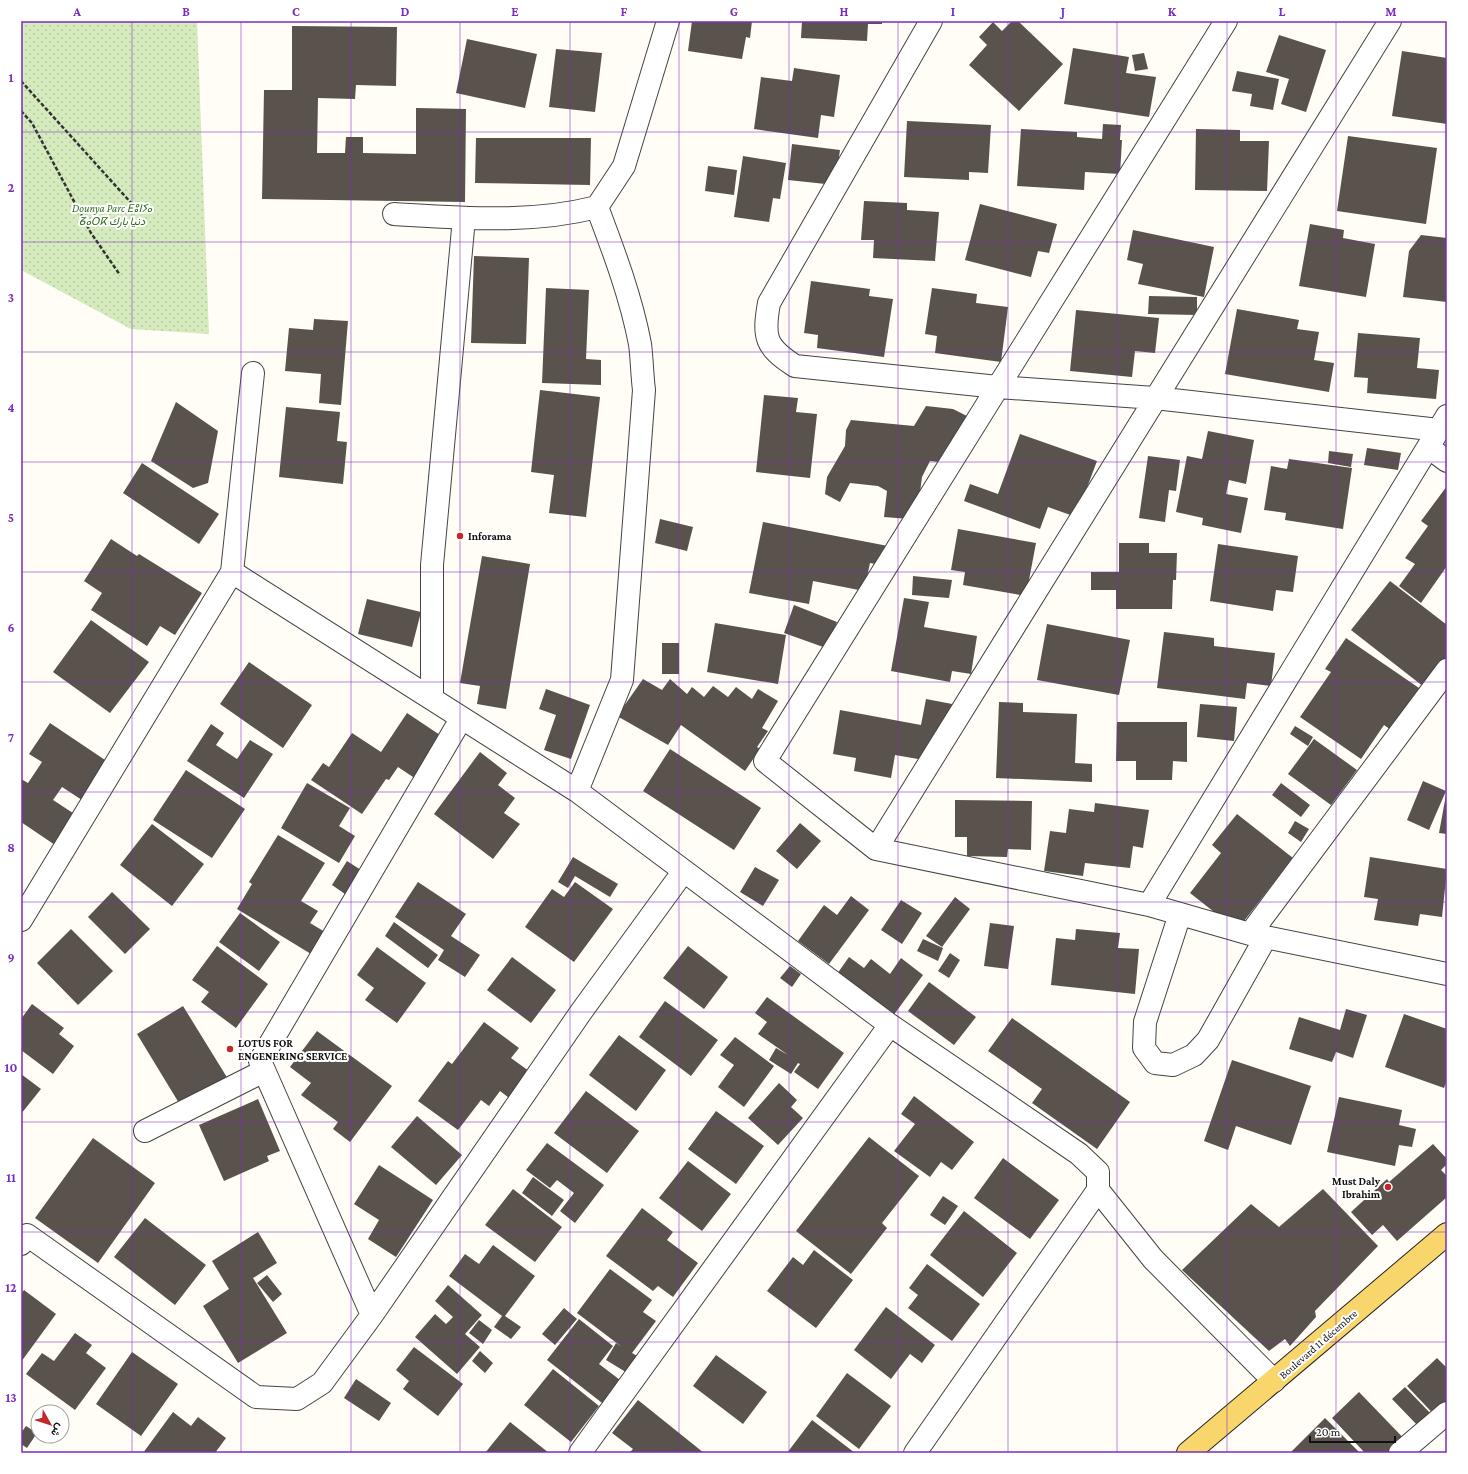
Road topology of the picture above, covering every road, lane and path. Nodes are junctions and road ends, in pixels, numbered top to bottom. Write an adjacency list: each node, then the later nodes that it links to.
1 (668, 21): 8 (street)
2 (931, 21): 13 (street)
3 (1226, 21): 13 (street)
4 (1390, 21): 14 (street)
5 (21, 81): 7 (path)
6 (21, 111): 11 (path)
7 (133, 205)
8 (597, 207): 10 (street); 21 (street)
9 (394, 214): 10 (street)
10 (464, 218): 19 (street)
11 (120, 275)
12 (253, 373): 17 (street)
13 (998, 387): 14 (street); 22 (street)
14 (1155, 398): 15 (street); 22 (street)
15 (1438, 431): 16 (street); 24 (street)
16 (1447, 461)
17 (232, 572): 19 (street); 26 (street)
18 (1447, 670): 27 (street)
19 (432, 698): 20 (street)
20 (461, 719): 21 (street); 30 (street)
21 (577, 791): 23 (street)
22 (876, 849): 24 (street)
23 (683, 872): 29 (street); 35 (street)
24 (1149, 905): 25 (street)
25 (1180, 914): 27 (street); 27 (street)
26 (21, 920)
27 (1258, 935): 28 (street)
28 (1447, 974)
29 (890, 1026): 32 (street); 38 (street)
30 (264, 1071): 31 (street); 35 (street)
31 (145, 1131)
32 (1098, 1190): 36 (street); 39 (street)
33 (1447, 1234): 36 (main road, Boulevard 11 décembre)
34 (21, 1244): 35 (street)
35 (372, 1314)
36 (1274, 1381): 40 (main road, Boulevard 11 décembre)
37 (1447, 1413): 41 (street)
38 (580, 1453)
39 (915, 1453)
40 (1188, 1453)
41 (1400, 1453)

